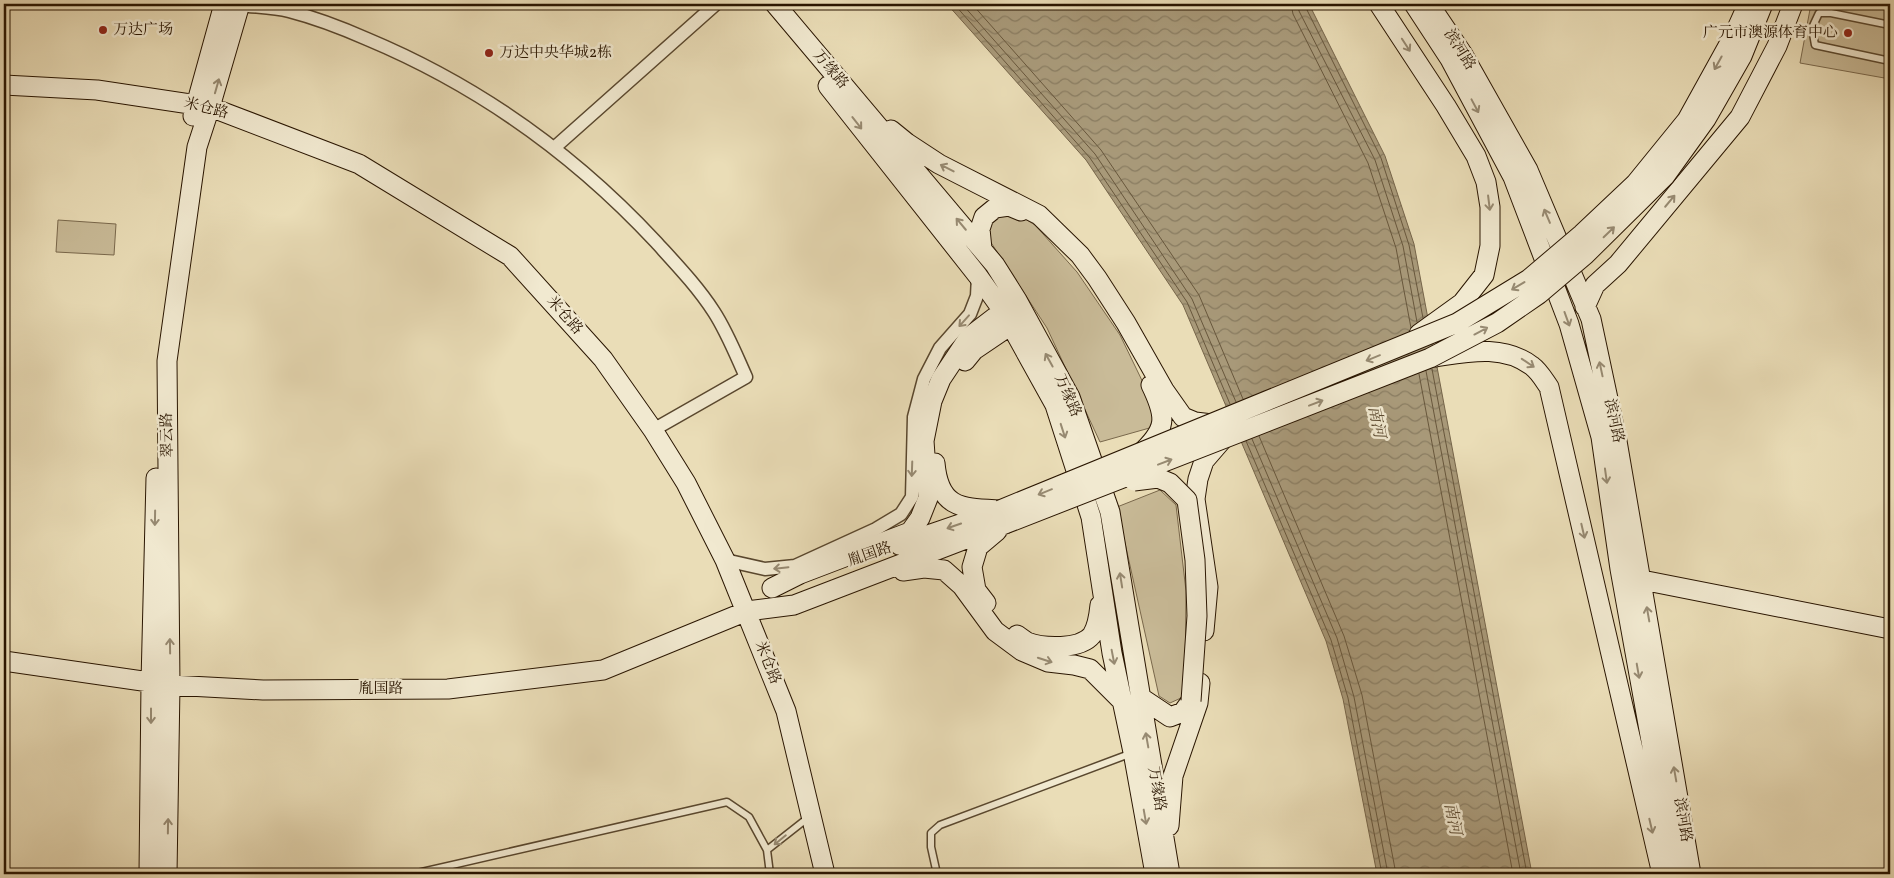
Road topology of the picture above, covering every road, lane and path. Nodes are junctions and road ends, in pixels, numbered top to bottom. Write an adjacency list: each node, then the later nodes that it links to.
1 (235, 4): 15 (street, 翠云路); 16 (street)
2 (716, 4): 16 (street)
3 (760, 4): 18 (street, 万缘路, one-way to 18)
4 (775, 4): 14 (street, 万缘路)
5 (1379, 4): 22 (street, one-way to 22, bridge)
6 (1414, 4): 54 (street, 滨河路, one-way to 54)
7 (1429, 4): 20 (street, 滨河路, one-way to 7)
8 (1748, 4): 22 (street, one-way to 22, bridge)
9 (1763, 4): 23 (street, one-way to 9, bridge)
10 (1793, 4): 20 (street, one-way to 10)
11 (1890, 25): 12 (lane)
12 (1890, 61)
13 (4, 85): 15 (street, 米仓路)
14 (852, 96): 17 (street, 万缘路, one-way to 14); 19 (street, one-way to 14)
15 (203, 106): 24 (street, 米仓路); 36 (street, 翠云路, one-way to 36); 37 (street, 翠云路, one-way to 15)
16 (554, 148): 24 (street)
17 (982, 249): 19 (street); 21 (street, 万缘路)
18 (978, 276): 21 (street, 万缘路); 28 (street, one-way to 28)
19 (1094, 279): 25 (street); 26 (street, bridge)
20 (1585, 306): 29 (street, 滨河路, one-way to 20)
21 (1014, 313): 27 (street); 30 (street); 31 (street, 万缘路, one-way to 31); 38 (street, 万缘路, one-way to 21)
22 (1397, 348): 25 (street, one-way to 25, bridge)
23 (1430, 358): 25 (street, one-way to 23, bridge); 53 (street, one-way to 53)
24 (653, 430): 28 (street, 米仓路)
25 (1218, 432): 26 (street, bridge); 27 (street, one-way to 25, bridge); 39 (street)
26 (1140, 454): 27 (street, one-way to 27, bridge)
27 (1003, 517): 30 (street, 胤国路, one-way to 30); 31 (street); 32 (street, 胤国路); 39 (street, bridge)
28 (725, 560): 33 (street, 米仓路)
29 (1642, 580): 34 (street); 55 (street, 滨河路, one-way to 29)
30 (772, 588): 33 (street, 胤国路)
31 (1102, 592): 38 (street, 万缘路, one-way to 38)
32 (794, 605): 33 (street, 胤国路); 38 (street, one-way to 38)
33 (747, 611): 37 (street, 胤国路); 41 (street, 米仓路)
34 (1890, 630)
35 (4, 661): 36 (street, 胤国路)
36 (151, 682): 37 (street, 胤国路); 45 (street, 翠云路, one-way to 45)
37 (170, 685): 46 (street, 翠云路, one-way to 37)
38 (1131, 699): 39 (street); 40 (street, 万缘路); 43 (street, 万缘路, one-way to 38)
39 (1195, 702): 43 (street)
40 (1133, 752): 50 (lane); 51 (street, 万缘路, one-way to 51)
41 (812, 814): 42 (lane, one-way to 42); 49 (street, 米仓路)
42 (767, 850): 44 (lane); 48 (lane)
43 (1167, 854): 52 (street, 万缘路)
44 (421, 873): 47 (lane)
45 (149, 874)
46 (167, 874)
47 (413, 874)
48 (770, 874)
49 (825, 874)
50 (937, 874)
51 (1156, 874)
52 (1170, 874)
53 (1662, 874)
54 (1675, 874)
55 (1692, 874)

